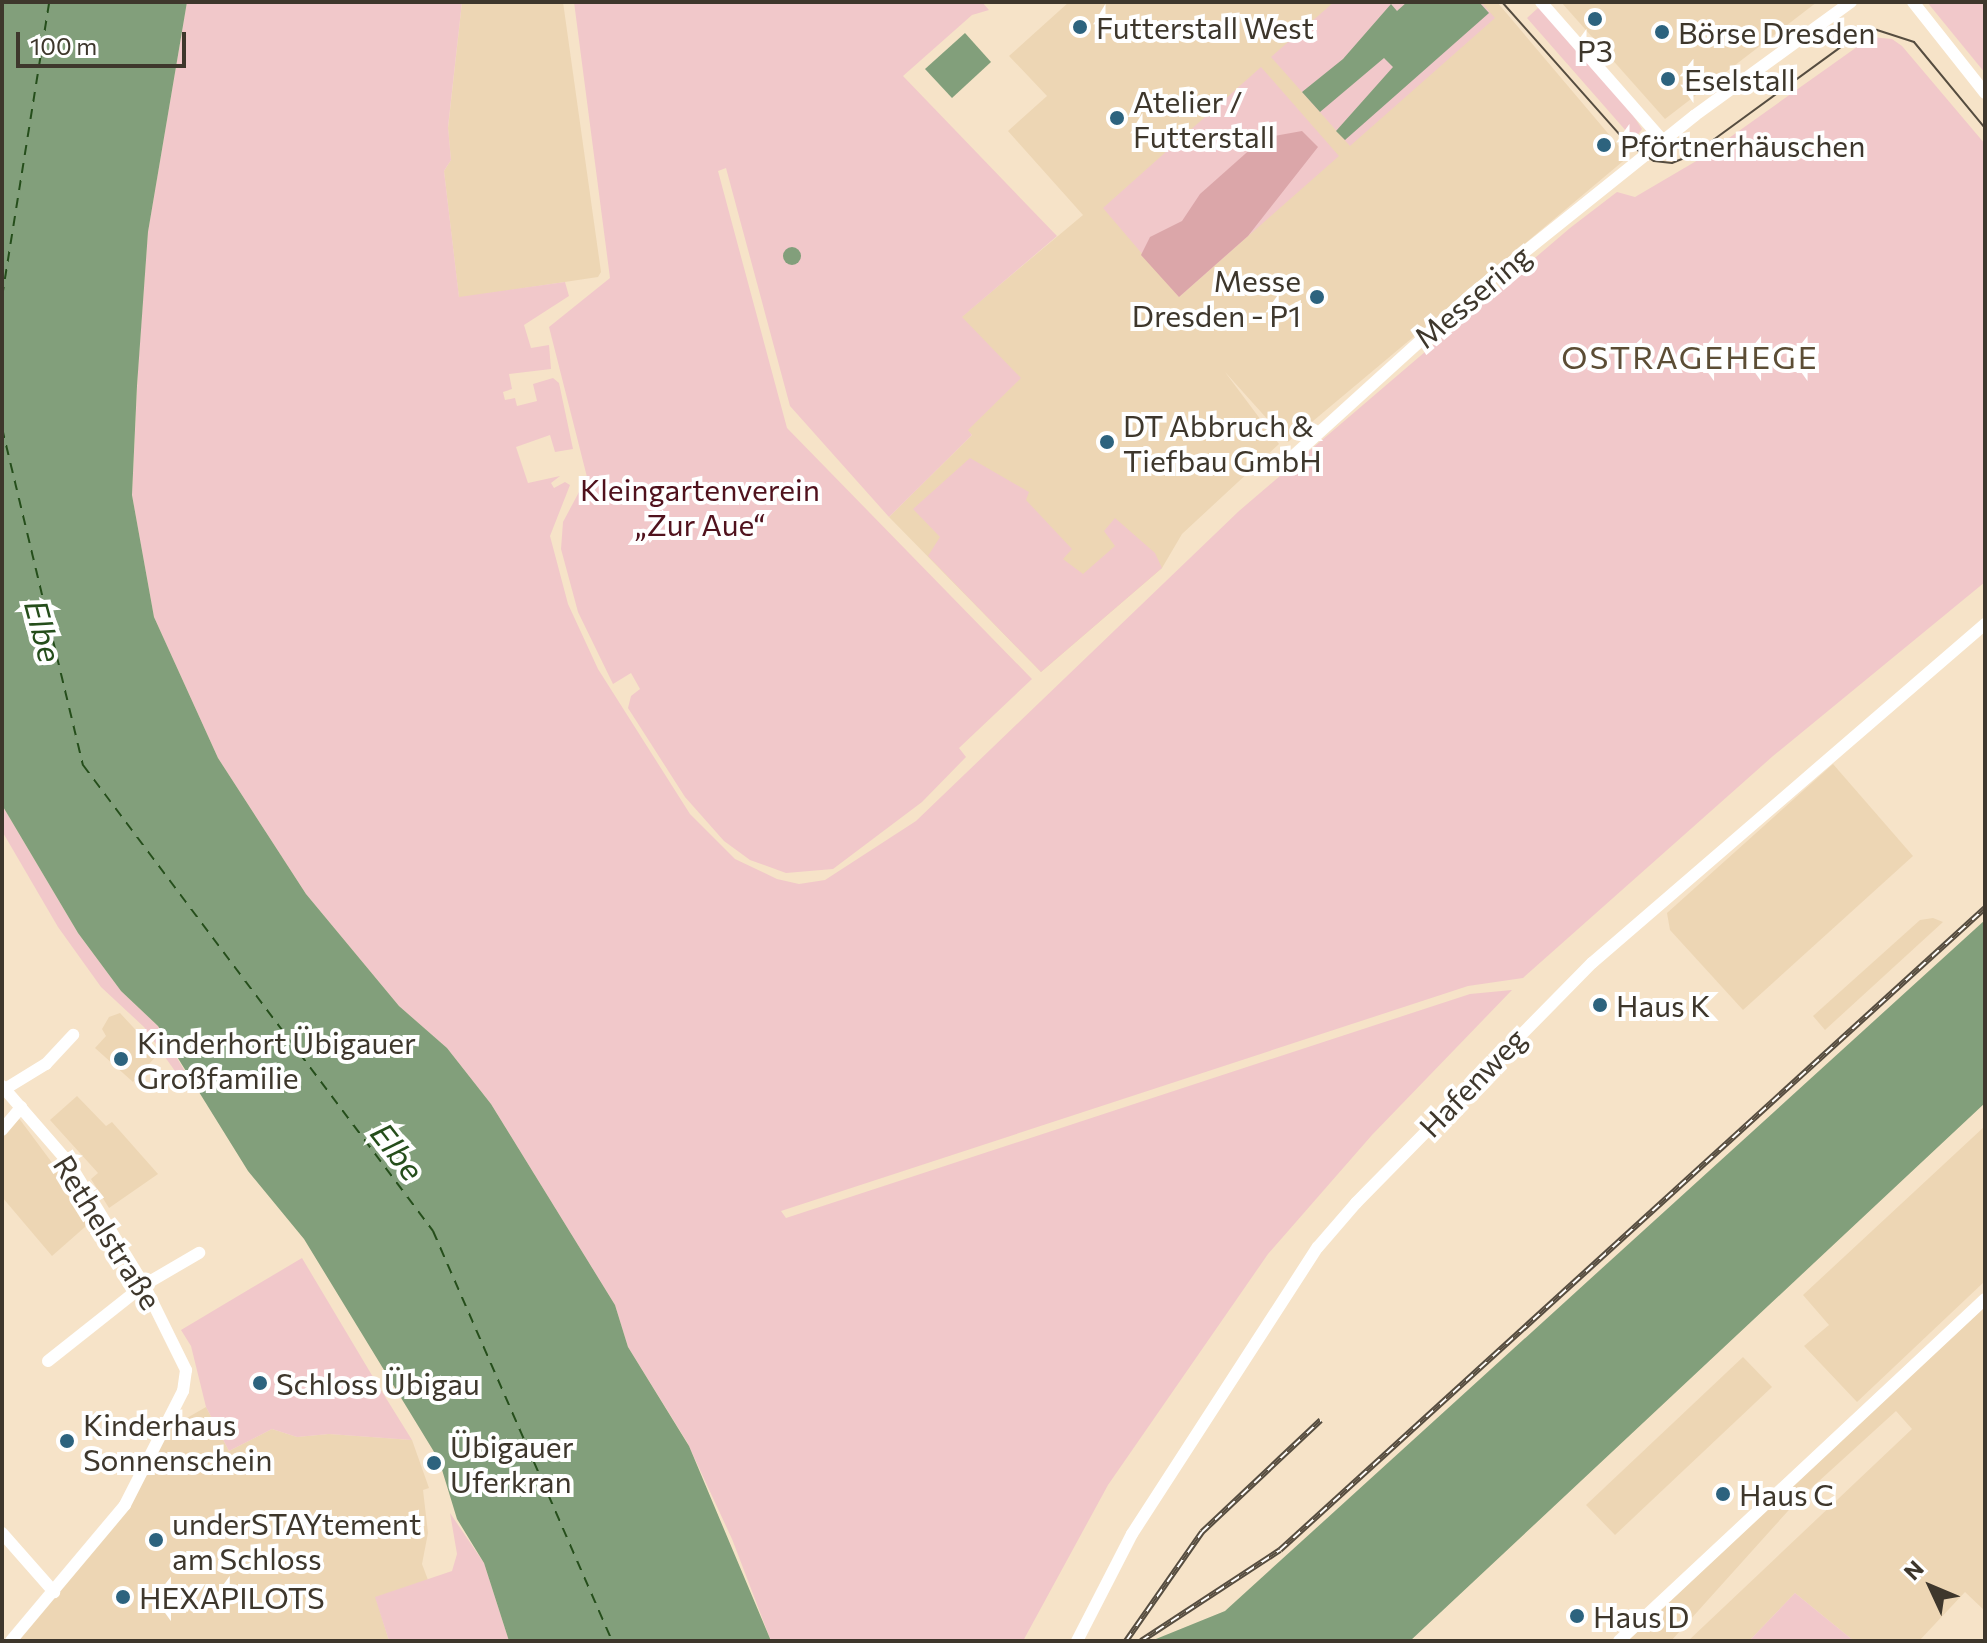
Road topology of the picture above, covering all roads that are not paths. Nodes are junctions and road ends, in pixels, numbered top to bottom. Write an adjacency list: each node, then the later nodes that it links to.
1 (1541, 2): 5 (street)
2 (1851, 2): 5 (street, Messering)
3 (1913, 2): 4 (street)
4 (1985, 93)
5 (1663, 141): 6 (street, Messering)
6 (1290, 459)
7 (1985, 624): 19 (street, Hafenweg)
8 (73, 1035): 9 (street)
9 (4, 1088): 10 (street, Rethelstraße)
10 (21, 1107): 11 (street); 13 (street, Rethelstraße)
11 (2, 1130)
12 (199, 1253): 13 (street)
13 (144, 1285): 15 (street); 17 (street, Rethelstraße)
14 (1985, 1299): 20 (street)
15 (48, 1361)
16 (2, 1533): 17 (street)
17 (54, 1592): 18 (street)
18 (11, 1641)
19 (1077, 1641)
20 (1619, 1641)

